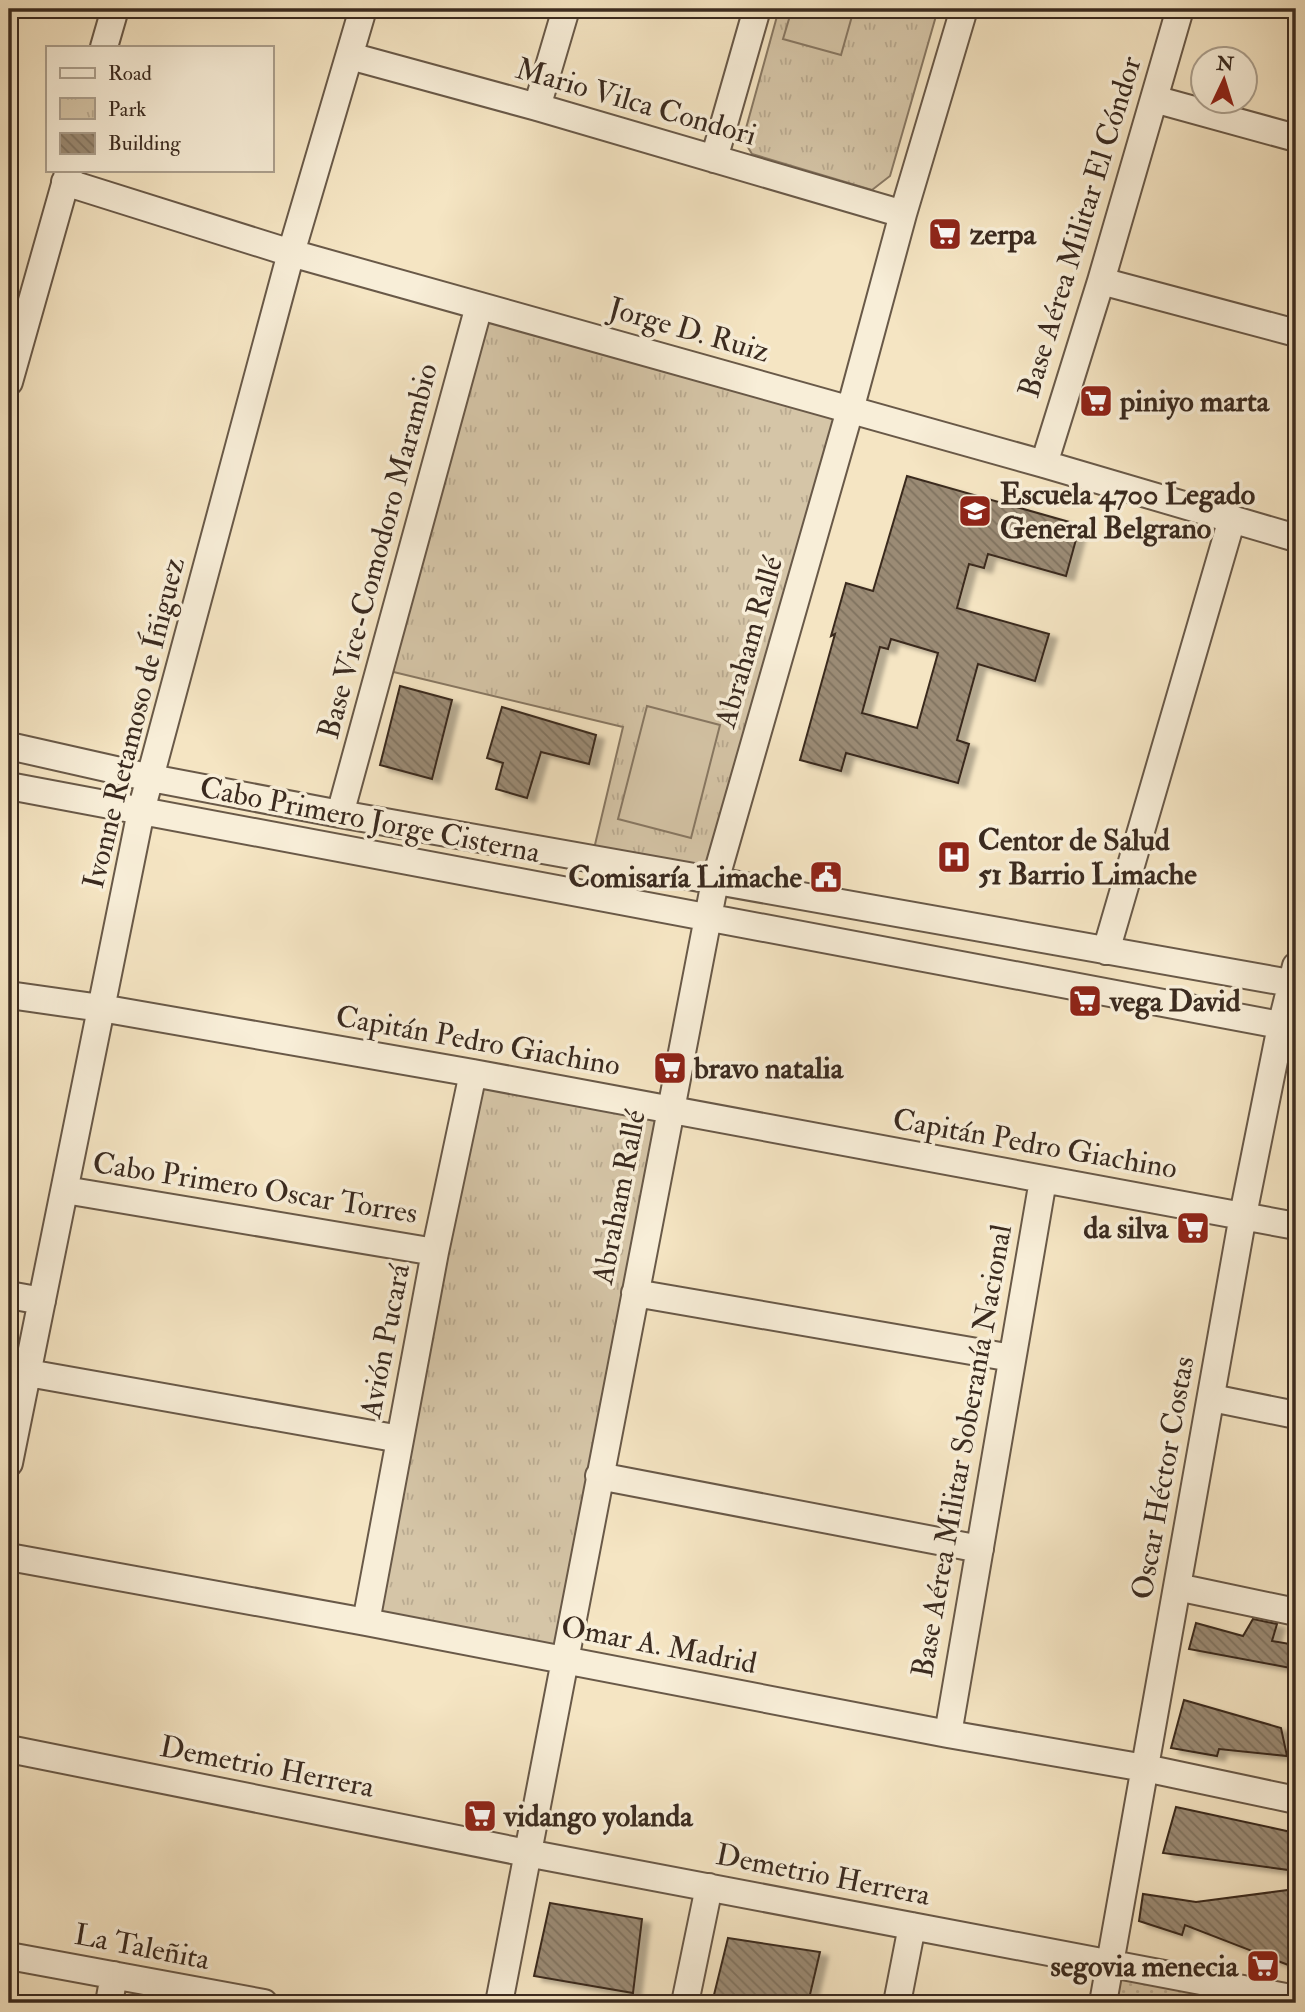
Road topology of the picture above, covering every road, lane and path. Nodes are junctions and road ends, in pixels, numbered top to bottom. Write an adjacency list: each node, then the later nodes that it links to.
1 (115, 9): 7 (street)
2 (363, 9): 8 (street, Ivonne Retamoso de Íñiguez)
3 (566, 9): 10 (street)
4 (757, 9): 12 (street)
5 (964, 9): 14 (street, Abraham Rallé)
6 (1180, 9): 9 (street, Base Aérea Militar El Cóndor)
7 (104, 46)
8 (350, 56): 10 (street, Mario Vilca Condori); 15 (street, Ivonne Retamoso de Íñiguez)
9 (1154, 99): 11 (street); 16 (street, Base Aérea Militar El Cóndor)
10 (537, 107): 12 (street, Mario Vilca Condori)
11 (1296, 138)
12 (714, 159): 14 (street, Mario Vilca Condori)
13 (67, 176): 15 (street, Jorge D. Ruiz); 19 (street)
14 (903, 214): 20 (street, Abraham Rallé)
15 (290, 253): 17 (street, Jorge D. Ruiz); 25 (street, Ivonne Retamoso de Íñiguez)
16 (1101, 281): 18 (street); 21 (street, Base Aérea Militar El Cóndor)
17 (479, 306): 20 (street, Jorge D. Ruiz); 28 (street, Base Vice-Comodoro Marambio)
18 (1296, 333)
19 (9, 382)
20 (850, 410): 21 (street, Jorge D. Ruiz); 29 (street, Abraham Rallé)
21 (1044, 464): 22 (street, Jorge D. Ruiz)
22 (1232, 519): 23 (street, Jorge D. Ruiz); 31 (street)
23 (1296, 538)
24 (9, 746): 25 (street, Cabo Primero Jorge Cisterna)
25 (151, 778): 27 (street, Ivonne Retamoso de Íñiguez); 28 (street, Cabo Primero Jorge Cisterna)
26 (9, 786): 27 (street, Cabo Primero Jorge Cisterna)
27 (141, 811): 30 (street, Cabo Primero Jorge Cisterna); 34 (street, Ivonne Retamoso de Íñiguez)
28 (340, 814): 29 (street, Cabo Primero Jorge Cisterna)
29 (715, 881): 30 (street, Abraham Rallé); 31 (street, Cabo Primero Jorge Cisterna)
30 (707, 918): 35 (street, Cabo Primero Jorge Cisterna); 37 (street, Abraham Rallé)
31 (1106, 951): 32 (street, Cabo Primero Jorge Cisterna)
32 (1295, 978): 35 (street, Oscar Héctor Costas)
33 (9, 995): 34 (street, Capitán Pedro Giachino)
34 (101, 1008): 36 (street, Capitán Pedro Giachino); 39 (street, Ivonne Retamoso de Íñiguez)
35 (1289, 1027): 40 (street, Oscar Héctor Costas)
36 (473, 1073): 37 (street, Capitán Pedro Giachino); 42 (street, Avión Pucará)
37 (669, 1109): 38 (street, Capitán Pedro Giachino); 43 (street, Abraham Rallé)
38 (1043, 1180): 40 (street, Capitán Pedro Giachino); 46 (street, Base Aérea Militar Soberanía Nacional)
39 (65, 1190): 42 (street, Cabo Primero Oscar Torres); 45 (street, Ivonne Retamoso de Íñiguez)
40 (1243, 1215): 41 (street, Capitán Pedro Giachino); 48 (street, Oscar Héctor Costas)
41 (1296, 1226)
42 (435, 1252): 50 (street, Avión Pucará)
43 (635, 1293): 46 (street); 52 (street, Abraham Rallé)
44 (9, 1295): 45 (street)
45 (42, 1301): 47 (street, Ivonne Retamoso de Íñiguez)
46 (1012, 1358): 53 (street, Base Aérea Militar Soberanía Nacional)
47 (28, 1373): 50 (street); 51 (street, Ivonne Retamoso de Íñiguez)
48 (1212, 1398): 49 (street); 55 (street, Oscar Héctor Costas)
49 (1296, 1415)
50 (400, 1439): 57 (street, Avión Pucará)
51 (9, 1463)
52 (599, 1476): 53 (street); 58 (street, Abraham Rallé)
53 (980, 1549): 59 (street, Base Aérea Militar Soberanía Nacional)
54 (9, 1558): 57 (street, Omar A. Madrid)
55 (1177, 1587): 56 (street); 61 (street, Oscar Héctor Costas)
56 (1296, 1612)
57 (366, 1622): 58 (street, Omar A. Madrid)
58 (565, 1661): 59 (street, Omar A. Madrid); 63 (street, Abraham Rallé)
59 (948, 1734): 61 (street, Omar A. Madrid)
60 (9, 1749): 63 (street, Demetrio Herrera)
61 (1145, 1768): 62 (street, Omar A. Madrid); 67 (street, Oscar Héctor Costas)
62 (1296, 1800)
63 (527, 1853): 64 (street, Demetrio Herrera); 72 (street, Abraham Rallé)
64 (709, 1887): 65 (street, Demetrio Herrera); 73 (street)
65 (912, 1926): 67 (street, Demetrio Herrera); 74 (street)
66 (9, 1956): 68 (street, La Taleñita)
67 (1111, 1963): 69 (street, Demetrio Herrera); 75 (street, Oscar Héctor Costas)
68 (114, 1975): 70 (street); 71 (street, La Taleñita)
69 (1296, 1999)
70 (109, 2003)
71 (264, 2003)
72 (499, 2003)
73 (685, 2003)
74 (898, 2003)
75 (1103, 2003)

